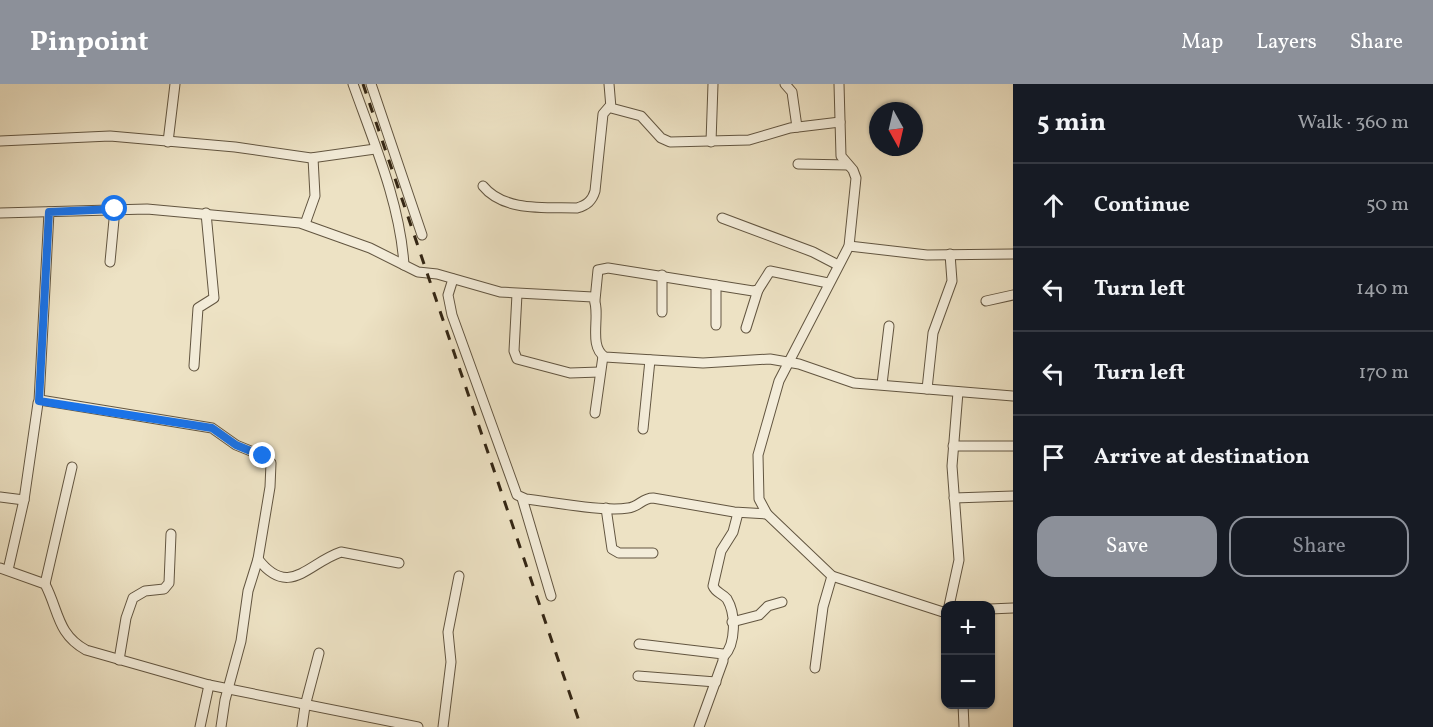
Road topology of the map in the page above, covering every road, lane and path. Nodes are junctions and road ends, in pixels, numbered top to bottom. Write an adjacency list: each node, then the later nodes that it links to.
1 (175, 84): 12 (street)
2 (353, 84): 14 (street)
3 (371, 84): 25 (street)
4 (609, 84): 8 (street)
5 (713, 84): 13 (street)
6 (785, 84): 10 (street)
7 (839, 84): 9 (street)
8 (609, 106): 13 (street); 18 (street)
9 (840, 122): 10 (street); 17 (street)
10 (797, 127): 13 (street)
11 (0, 141): 12 (street)
12 (168, 142): 15 (street)
13 (711, 142)
14 (375, 149): 15 (street); 30 (street)
15 (313, 158): 24 (street)
16 (798, 164): 17 (street)
17 (848, 165): 26 (street)
18 (483, 186)
19 (115, 209): 20 (street); 22 (street); 29 (street)
20 (49, 212): 21 (street); 54 (street)
21 (0, 213)
22 (206, 213): 24 (street); 48 (street)
23 (722, 218): 31 (street)
24 (305, 224): 30 (street)
25 (422, 235)
26 (849, 246): 27 (street); 31 (street)
27 (950, 254): 28 (street); 51 (street)
28 (1013, 254)
29 (110, 262)
30 (404, 265): 33 (street)
31 (838, 265): 34 (street)
32 (662, 275): 35 (street); 39 (street); 41 (street)
33 (453, 279): 37 (street); 62 (street)
34 (828, 283): 36 (street); 47 (street)
35 (716, 285): 36 (street); 42 (street)
36 (758, 290): 44 (street)
37 (517, 294): 39 (street); 49 (street)
38 (1013, 295): 40 (street)
39 (596, 300): 45 (street)
40 (986, 301)
41 (662, 312)
42 (716, 325)
43 (889, 327): 50 (street)
44 (747, 328)
45 (603, 356): 46 (street); 49 (street)
46 (650, 360): 47 (street); 56 (street)
47 (789, 361): 50 (street); 67 (street)
48 (194, 366)
49 (600, 372): 55 (street)
50 (882, 384): 51 (street)
51 (927, 388): 52 (street)
52 (957, 392): 53 (street); 57 (street)
53 (1013, 396)
54 (39, 401): 64 (street); 70 (street)
55 (595, 413)
56 (642, 429)
57 (953, 446): 58 (street); 63 (street)
58 (1013, 446)
59 (72, 467): 75 (street)
60 (1013, 496): 63 (street)
61 (0, 497): 64 (street)
62 (522, 498): 65 (street); 76 (street)
63 (954, 498): 77 (street)
64 (24, 500): 72 (street)
65 (606, 508): 66 (street); 69 (street)
66 (738, 513): 67 (street); 82 (street)
67 (766, 514): 74 (street)
68 (171, 534): 86 (street)
69 (653, 553)
70 (258, 559): 71 (street); 91 (street)
71 (399, 563)
72 (4, 569): 75 (street)
73 (459, 576): 98 (street)
74 (832, 576): 81 (street); 87 (street)
75 (45, 584): 86 (street)
76 (551, 596)
77 (950, 601)
78 (782, 602): 82 (street)
79 (1013, 608): 80 (street)
80 (995, 609)
81 (941, 612)
82 (732, 622): 85 (street)
83 (639, 644): 85 (street)
84 (319, 653): 92 (street)
85 (724, 656): 89 (street)
86 (119, 660): 90 (street)
87 (815, 668)
88 (638, 676): 89 (street)
89 (716, 682): 99 (street)
90 (209, 685): 91 (street); 94 (street)
91 (228, 688): 92 (street); 95 (street)
92 (304, 706): 96 (street); 97 (street)
93 (963, 709): 100 (street)
94 (200, 727)
95 (221, 727)
96 (303, 727)
97 (418, 727)
98 (442, 727)
99 (699, 727)
100 (964, 727)

